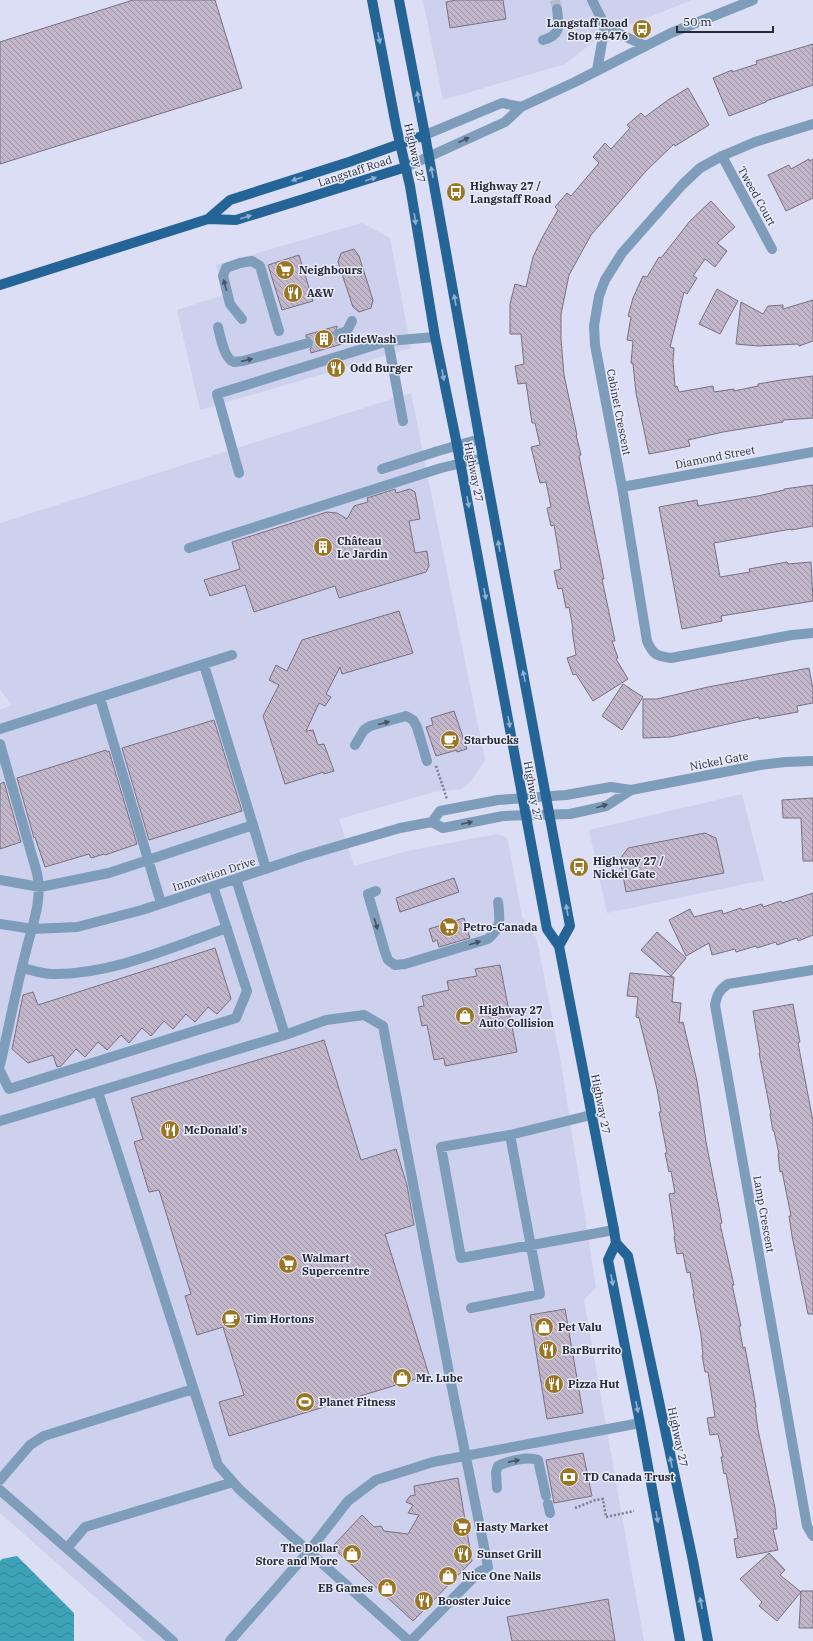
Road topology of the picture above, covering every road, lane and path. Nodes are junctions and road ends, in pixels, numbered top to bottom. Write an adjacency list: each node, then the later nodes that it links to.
1 (372, 0): 13 (main road, Highway 27, one-way to 13)
2 (399, 0): 12 (main road, Highway 27, one-way to 2)
3 (592, 0): 6 (street)
4 (753, 0): 8 (street, Langstaff Road)
5 (557, 9): 7 (street)
6 (605, 26): 8 (street); 9 (street)
7 (543, 40)
8 (646, 46): 9 (street, Langstaff Road)
9 (597, 70): 10 (street, Langstaff Road)
10 (521, 107): 12 (street, Langstaff Road); 15 (street, Langstaff Road, one-way to 10)
11 (813, 124): 14 (street, Cabinet Crescent)
12 (425, 135): 13 (main road, Langstaff Road); 15 (main road, Highway 27)
13 (400, 145): 16 (main road, Highway 27); 17 (main road, Langstaff Road, one-way to 17)
14 (722, 156): 18 (street, Tweed Court); 36 (street, Cabinet Crescent)
15 (429, 157): 16 (street, Langstaff Road); 29 (main road, Highway 27, one-way to 15)
16 (406, 167): 17 (main road, Langstaff Road, one-way to 16); 25 (main road, Highway 27, one-way to 25)
17 (208, 218): 19 (main road, Langstaff Road)
18 (772, 248)
19 (0, 284)
20 (242, 319): 23 (street, one-way to 23)
21 (352, 321): 24 (street)
22 (218, 327): 27 (street, one-way to 27)
23 (279, 331)
24 (339, 334)
25 (435, 337): 26 (street); 30 (main road, Highway 27, one-way to 30)
26 (388, 341): 28 (street); 35 (street)
27 (308, 343)
28 (403, 421)
29 (480, 439): 30 (street); 32 (main road, Highway 27)
30 (457, 445): 33 (main road, Highway 27); 34 (street)
31 (813, 452): 36 (street, Diamond Street)
32 (483, 458): 33 (street); 48 (main road, Highway 27, one-way to 32)
33 (460, 463): 37 (street); 49 (main road, Highway 27, one-way to 49)
34 (382, 469)
35 (239, 473)
36 (622, 487): 38 (street, Cabinet Crescent)
37 (189, 548)
38 (813, 633)
39 (232, 655): 40 (street)
40 (204, 665): 41 (street); 54 (street)
41 (100, 698): 42 (street); 55 (street)
42 (0, 728)
43 (0, 744): 60 (street)
44 (355, 745): 45 (street, one-way to 45)
45 (427, 761): 50 (path)
46 (813, 761): 47 (street, Nickel Gate)
47 (631, 790): 48 (street, Nickel Gate); 51 (street, Nickel Gate, one-way to 47)
48 (546, 796): 49 (street, Innovation Drive); 51 (main road, Highway 27)
49 (522, 798): 52 (main road, Highway 27); 53 (street, Innovation Drive)
50 (448, 801)
51 (550, 814): 52 (street, Nickel Gate); 67 (main road, Highway 27, one-way to 51)
52 (526, 815): 53 (street, Innovation Drive, one-way to 52); 67 (main road, Highway 27)
53 (432, 822): 56 (street, Innovation Drive)
54 (253, 825): 55 (street); 56 (street)
55 (148, 859): 60 (street); 63 (street)
56 (266, 869): 57 (street, Innovation Drive)
57 (236, 879): 59 (street, Innovation Drive); 70 (street)
58 (0, 880): 60 (street)
59 (213, 886): 63 (street, Innovation Drive); 65 (street)
60 (40, 887): 66 (street)
61 (376, 891): 62 (street, one-way to 62)
62 (498, 902)
63 (161, 903): 66 (street, Innovation Drive)
64 (0, 924): 66 (street, Innovation Drive)
65 (227, 928): 68 (street); 72 (street)
66 (33, 929): 68 (street)
67 (559, 946): 74 (main road, Highway 27)
68 (22, 968): 71 (street)
69 (813, 970): 91 (street, Lamp Crescent)
70 (285, 1035): 73 (street); 83 (street)
71 (0, 1065)
72 (0, 1071)
73 (98, 1092): 75 (street); 81 (street)
74 (591, 1115): 76 (street); 77 (main road, Highway 27)
75 (0, 1121)
76 (510, 1135): 79 (street); 79 (street)
77 (614, 1230): 78 (main road, Highway 27); 79 (street)
78 (616, 1243): 82 (main road, one-way to 82); 98 (main road, Highway 27, one-way to 78)
79 (530, 1246): 80 (street)
80 (471, 1308)
81 (193, 1389): 84 (street); 85 (street)
82 (640, 1423): 83 (street); 97 (main road, one-way to 97)
83 (465, 1456): 93 (street); 96 (street)
84 (0, 1480)
85 (232, 1482): 92 (street); 93 (street)
86 (497, 1488): 88 (street, one-way to 88)
87 (0, 1490): 92 (street)
88 (548, 1504)
89 (575, 1508): 90 (path)
90 (634, 1510)
91 (813, 1536)
92 (66, 1548): 94 (street)
93 (309, 1551): 95 (street); 96 (street)
94 (173, 1641)
95 (230, 1641)
96 (410, 1641)
97 (680, 1641)
98 (708, 1641)

